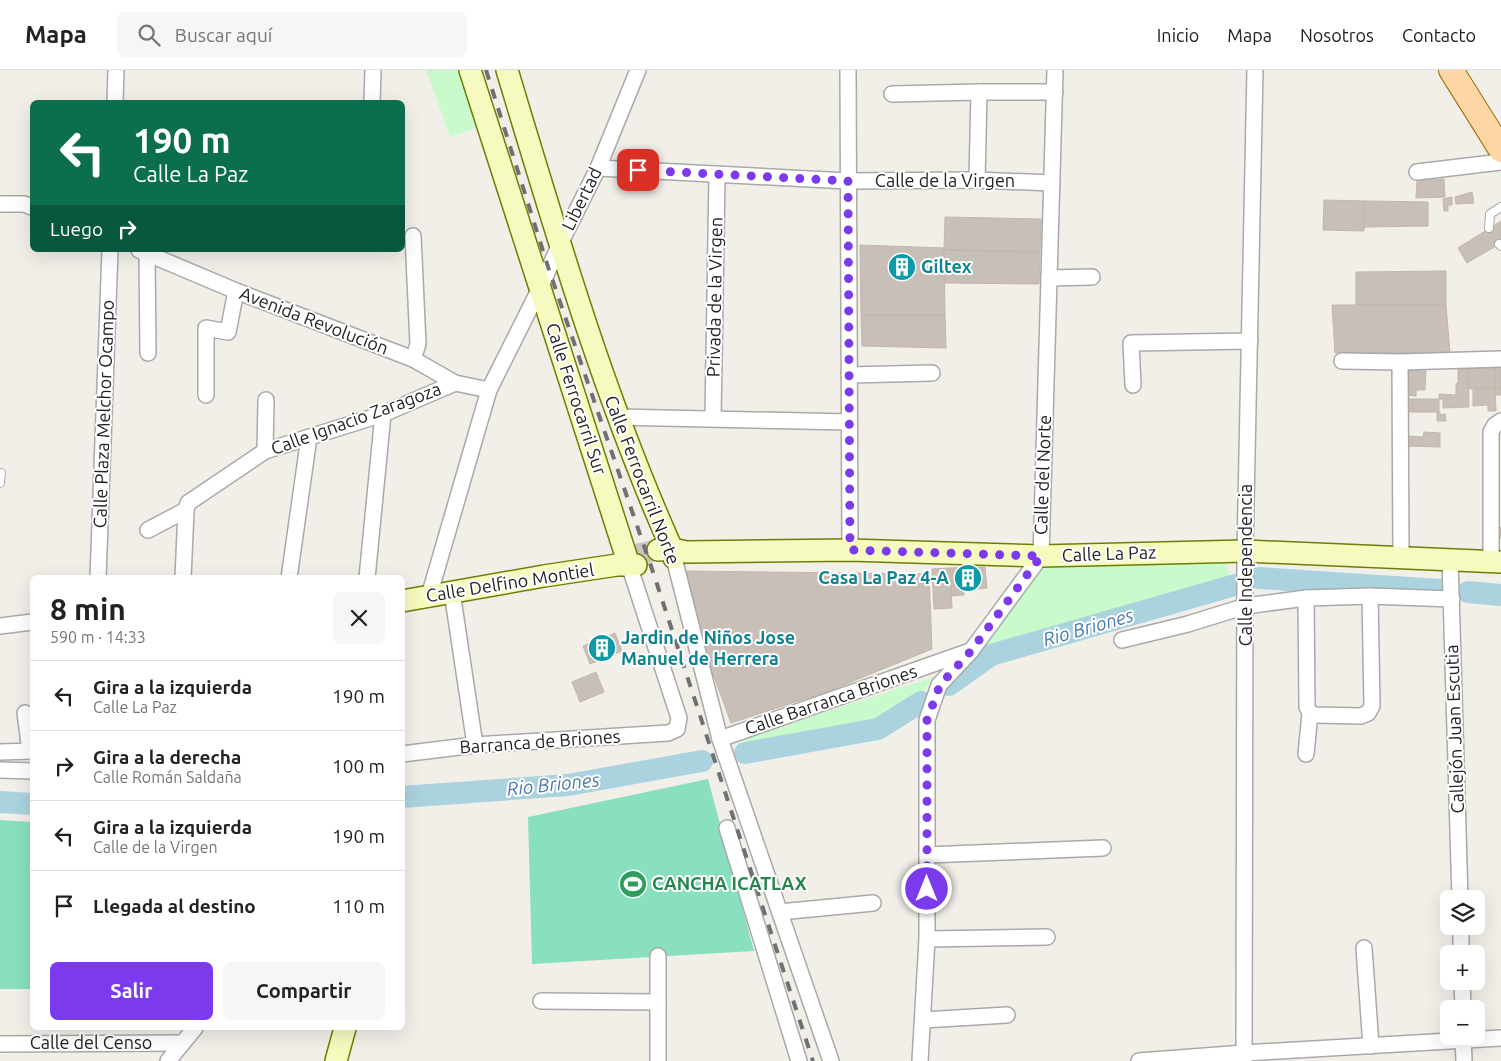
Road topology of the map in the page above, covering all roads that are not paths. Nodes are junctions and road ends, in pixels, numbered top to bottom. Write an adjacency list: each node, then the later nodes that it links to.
1 (116, 70): 14 (street)
2 (373, 70): 15 (street)
3 (470, 70): 35 (main road, Calle Ferrocarril Sur)
4 (506, 70): 30 (main road, Calle Ferrocarril Norte)
5 (638, 70): 19 (street, Libertad)
6 (848, 70): 23 (street)
7 (1055, 70): 12 (street, Calle del Norte)
8 (1255, 70): 37 (street, Calle Independencia)
9 (1451, 70): 17 (main road)
10 (1470, 70): 16 (main road)
11 (980, 92): 12 (street); 13 (street); 22 (street)
12 (1055, 92): 24 (street, Calle del Norte)
13 (892, 94)
14 (115, 100)
15 (372, 100)
16 (1501, 120)
17 (1501, 150)
18 (1501, 162): 20 (street)
19 (598, 168): 21 (street, Calle de la Virgen); 30 (street, Libertad)
20 (1417, 172)
21 (717, 175): 23 (street, Calle de la Virgen); 52 (street, Privada de la Virgen)
22 (976, 180): 23 (street, Calle de la Virgen); 24 (street, Calle de la Virgen)
23 (848, 181): 44 (street)
24 (1052, 183): 34 (street, Calle del Norte)
25 (0, 204): 26 (street)
26 (30, 206)
27 (1501, 207): 28 (lane)
28 (1489, 228)
29 (413, 236): 40 (street)
30 (560, 244): 35 (street, Libertad); 51 (main road, Calle Ferrocarril Norte)
31 (110, 252): 69 (street, Calle Plaza Melchor Ocampo)
32 (143, 252): 36 (street, Avenida Revolución); 38 (street)
33 (1092, 277): 34 (street)
34 (1049, 278): 64 (street, Calle del Norte)
35 (540, 288): 47 (street, Libertad); 67 (main road, Calle Ferrocarril Sur)
36 (236, 291): 40 (street, Avenida Revolución); 48 (street)
37 (1250, 341): 46 (street); 62 (street, Calle Independencia)
38 (148, 353)
39 (1501, 359): 42 (street)
40 (413, 360): 45 (street, Avenida Revolución)
41 (1342, 361): 42 (street)
42 (1400, 362): 65 (street)
43 (932, 373): 44 (street)
44 (849, 375): 54 (street)
45 (455, 383): 47 (street, Avenida Revolución); 50 (street, Calle Ignacio Zaragoza)
46 (1133, 385)
47 (489, 390): 74 (street, Libertad)
48 (206, 395)
49 (266, 400): 56 (street)
50 (383, 414): 55 (street, Calle Ignacio Zaragoza); 72 (street)
51 (618, 417): 52 (street); 63 (main road, Calle Ferrocarril Norte)
52 (713, 418): 54 (street)
53 (1501, 421): 68 (street)
54 (849, 422): 61 (street)
55 (309, 437): 56 (street, Calle Ignacio Zaragoza); 71 (street)
56 (265, 451): 59 (street, Calle Ignacio Zaragoza)
57 (1, 473): 58 (lane)
58 (0, 483)
59 (186, 510): 60 (street, Calle Ignacio Zaragoza); 70 (street)
60 (148, 530)
61 (850, 550): 63 (main road, Calle La Paz); 64 (main road, Calle La Paz)
62 (1245, 551): 64 (main road, Calle La Paz); 65 (main road, Calle La Paz); 79 (street, Calle Independencia)
63 (670, 554): 87 (street, Calle Ferrocarril Norte)
64 (1041, 556): 83 (street, Calle del Norte)
65 (1401, 556): 66 (main road, Calle La Paz)
66 (1450, 559): 68 (main road, Calle La Paz); 77 (street, Callejón Juan Escutia)
67 (628, 562): 73 (main road, Calle Delfino Montiel); 86 (street, Calle Ferrocarril Sur)
68 (1496, 562)
69 (98, 575)
70 (183, 575)
71 (290, 575)
72 (367, 575)
73 (452, 592): 74 (main road, Calle Delfino Montiel); 89 (street)
74 (429, 596): 78 (main road, Calle Delfino Montiel)
75 (1370, 596): 76 (street); 77 (street); 85 (street)
76 (1306, 598): 79 (street); 85 (street)
77 (1452, 599): 99 (street, Callejón Juan Escutia)
78 (405, 600)
79 (1246, 606): 82 (street); 120 (street, Calle Independencia)
80 (30, 622): 81 (street)
81 (0, 626)
82 (1122, 640)
83 (971, 651): 87 (street, Calle Barranca Briones); 98 (street, Calle del Norte)
84 (25, 713): 88 (street)
85 (1310, 713): 93 (street)
86 (677, 728): 89 (street, Barranca de Briones)
87 (720, 739): 101 (street, Calle Ferrocarril Norte)
88 (30, 744)
89 (475, 746): 92 (street, Barranca de Briones)
90 (30, 750): 91 (street)
91 (0, 752)
92 (405, 754)
93 (1306, 754)
94 (0, 770): 95 (street)
95 (30, 771)
96 (727, 828): 124 (street)
97 (1103, 848): 98 (street)
98 (927, 855): 103 (street, Calle del Norte)
99 (1460, 890)
100 (873, 903): 101 (street)
101 (780, 912): 125 (street, Calle Ferrocarril Norte)
102 (1047, 938): 103 (street)
103 (927, 940): 109 (street, Calle del Norte)
104 (1364, 948): 118 (street)
105 (658, 956): 107 (street)
106 (541, 1001): 107 (street)
107 (658, 1002): 123 (street)
108 (1007, 1016): 109 (street)
109 (922, 1020): 126 (street, Calle del Norte)
110 (193, 1030): 115 (street)
111 (344, 1030): 122 (main road)
112 (1485, 1038): 113 (street)
113 (1501, 1038)
114 (1440, 1040): 118 (street)
115 (181, 1043): 116 (street, Calle del Censo); 121 (street)
116 (0, 1044)
117 (1463, 1045): 128 (street)
118 (1371, 1046): 119 (street)
119 (1354, 1054): 120 (street)
120 (1244, 1057): 127 (street)
121 (168, 1061)
122 (336, 1061)
123 (658, 1061)
124 (799, 1061)
125 (831, 1061)
126 (920, 1061)
127 (1139, 1061)
128 (1464, 1061)

